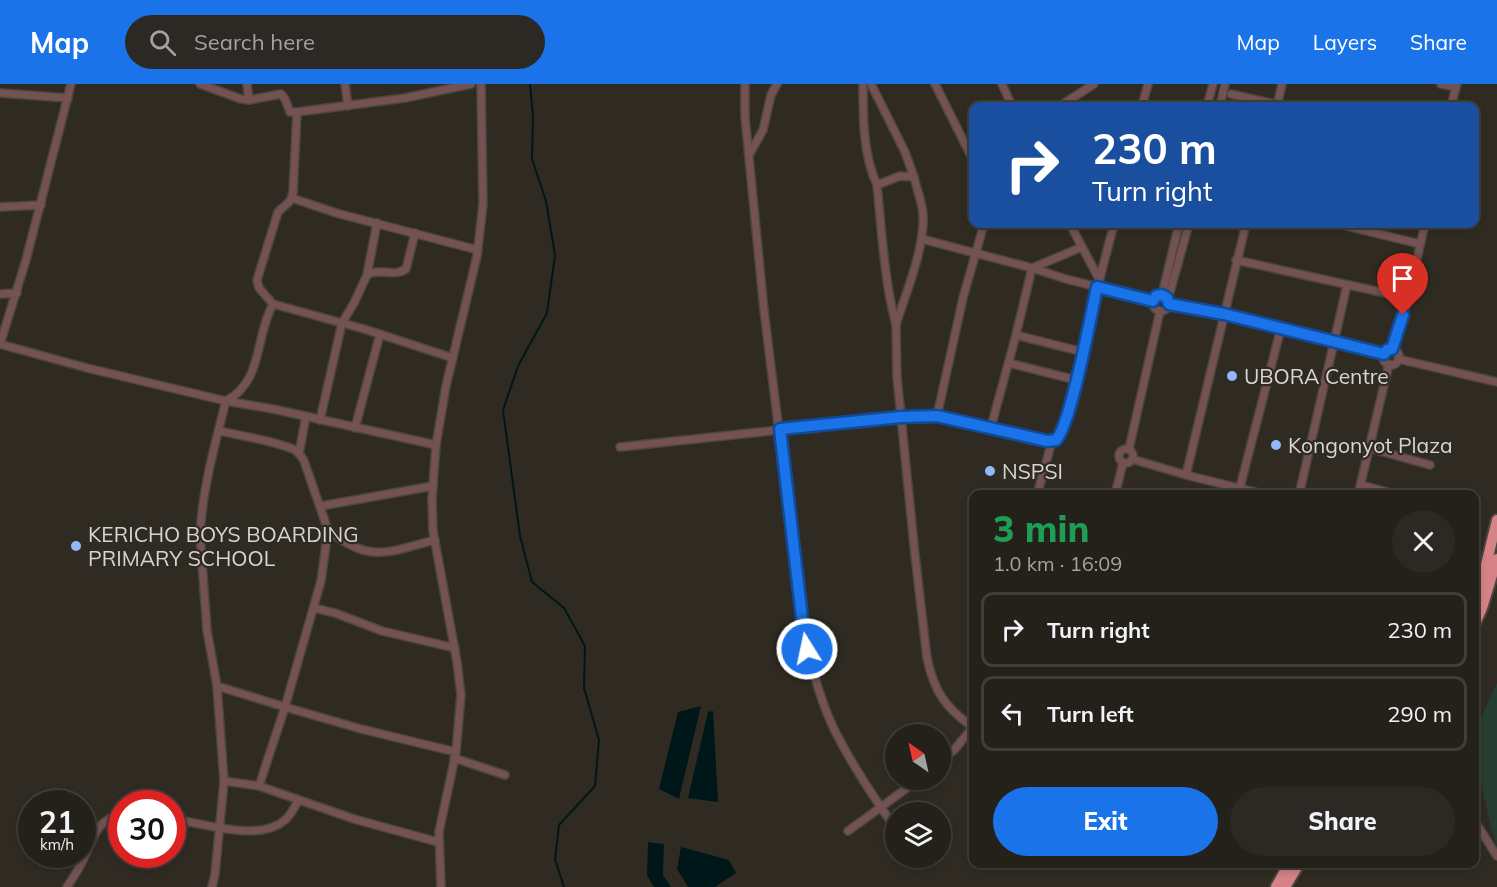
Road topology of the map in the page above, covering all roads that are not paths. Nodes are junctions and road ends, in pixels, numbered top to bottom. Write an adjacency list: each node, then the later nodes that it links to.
1 (71, 84): 24 (street)
2 (200, 84): 25 (street)
3 (247, 84): 25 (street)
4 (345, 84): 34 (street)
5 (471, 84): 34 (street)
6 (481, 84): 56 (street)
7 (745, 84): 37 (street)
8 (777, 84): 37 (street)
9 (863, 84): 39 (street)
10 (871, 84): 38 (street)
11 (935, 84): 36 (street)
12 (1002, 84): 26 (street)
13 (1094, 84): 27 (street)
14 (1148, 84): 28 (street)
15 (1215, 84): 18 (street); 21 (street)
16 (1282, 84): 32 (street)
17 (1441, 84): 19 (street)
18 (1225, 85): 22 (street); 23 (street)
19 (1456, 86): 33 (street)
20 (0, 93): 24 (street)
21 (1210, 94): 23 (street); 29 (street)
22 (1231, 94): 23 (street); 31 (street)
23 (1222, 97): 30 (street)
24 (68, 98): 41 (street)
25 (249, 100): 35 (street)
26 (1010, 102)
27 (1066, 102)
28 (1143, 102)
29 (1208, 102)
30 (1221, 102)
31 (1263, 102)
32 (1280, 102)
33 (1452, 102)
34 (348, 106): 35 (street)
35 (297, 112): 40 (street)
36 (969, 152)
37 (748, 155): 95 (street)
38 (914, 177): 39 (street); 53 (street)
39 (878, 185): 73 (street)
40 (292, 198): 43 (street); 69 (street)
41 (40, 205): 42 (street); 64 (street)
42 (0, 207)
43 (377, 223): 52 (street); 60 (street)
44 (983, 228): 57 (street)
45 (1072, 228): 55 (street)
46 (1113, 228): 61 (street)
47 (1178, 228): 67 (street)
48 (1188, 228): 67 (street)
49 (1245, 228): 58 (street)
50 (1354, 228): 54 (street)
51 (1424, 228): 54 (street)
52 (415, 233): 56 (street); 60 (street)
53 (922, 239): 57 (street); 73 (street)
54 (1420, 244): 66 (street)
55 (1082, 247): 59 (street); 61 (street)
56 (478, 250): 82 (street)
57 (976, 253): 59 (street); 90 (street)
58 (1236, 260): 62 (street); 71 (street)
59 (1032, 268): 63 (street); 76 (street)
60 (367, 275): 72 (street)
61 (1099, 279): 63 (street)
62 (1347, 285): 66 (street); 77 (street)
63 (1097, 287): 68 (street); 80 (street)
64 (17, 293): 65 (street); 78 (street)
65 (0, 294)
66 (1408, 298): 79 (street)
67 (1166, 299): 68 (street); 70 (street); 71 (street)
68 (1153, 301): 70 (street)
69 (273, 304): 72 (street); 88 (street)
70 (1160, 310): 101 (street)
71 (1224, 314): 74 (street); 106 (street)
72 (342, 323): 75 (street); 92 (street)
73 (896, 325): 91 (street)
74 (1281, 328): 77 (street); 112 (street)
75 (380, 334): 82 (street); 94 (street)
76 (1016, 335): 80 (street); 84 (street)
77 (1334, 340): 81 (street); 113 (street)
78 (0, 344): 88 (street)
79 (1392, 349): 81 (street); 83 (street)
80 (1083, 352): 86 (street)
81 (1384, 354): 85 (street)
82 (453, 358): 98 (street)
83 (1398, 359): 85 (street); 87 (street)
84 (1009, 363): 86 (street); 93 (street)
85 (1389, 364): 100 (street)
86 (1076, 380): 97 (street)
87 (1497, 382)
88 (226, 401): 89 (street); 96 (street)
89 (306, 416): 92 (street); 102 (street)
90 (937, 416): 91 (street); 93 (street)
91 (901, 417): 95 (street); 127 (street)
92 (321, 420): 94 (street)
93 (991, 427): 97 (street)
94 (355, 428): 98 (street)
95 (780, 429): 99 (street); 136 (street)
96 (220, 431): 102 (street); 125 (street)
97 (1052, 441): 109 (street)
98 (436, 446): 108 (street)
99 (620, 447)
100 (1369, 448): 105 (street); 107 (street)
101 (1129, 449): 103 (street); 104 (street)
102 (299, 454): 116 (street)
103 (1132, 459): 104 (street); 106 (street)
104 (1123, 463): 110 (street)
105 (1430, 465)
106 (1186, 475): 111 (street)
107 (1360, 485): 114 (street); 115 (street)
108 (433, 486): 116 (street); 119 (street)
109 (1038, 490)
110 (1116, 490)
111 (1233, 490)
112 (1240, 490)
113 (1300, 490)
114 (1359, 490)
115 (1379, 490)
116 (321, 506): 118 (street)
117 (1497, 520): 121 (highway)
118 (328, 530): 119 (street); 122 (street)
119 (435, 540): 124 (street)
120 (1497, 559): 123 (highway)
121 (1479, 586)
122 (314, 608): 124 (street); 126 (street)
123 (1479, 615)
124 (455, 648): 130 (street)
125 (218, 686): 126 (street); 132 (street)
126 (285, 706): 130 (street); 133 (street)
127 (969, 724)
128 (969, 732): 129 (street)
129 (951, 753)
130 (455, 755): 131 (street); 143 (street)
131 (506, 775)
132 (224, 781): 133 (street); 140 (street)
133 (259, 786): 135 (street)
134 (905, 790): 136 (street)
135 (298, 801): 140 (street); 143 (street)
136 (881, 808): 137 (street); 142 (street)
137 (885, 814)
138 (108, 819): 147 (street)
139 (186, 822): 140 (street)
140 (218, 828): 148 (street)
141 (1479, 828): 144 (street)
142 (848, 831)
143 (438, 842): 149 (street)
144 (1497, 856)
145 (1287, 868): 150 (highway)
146 (1297, 868): 151 (highway)
147 (67, 887)
148 (212, 887)
149 (441, 887)
150 (1276, 887)
151 (1285, 887)

